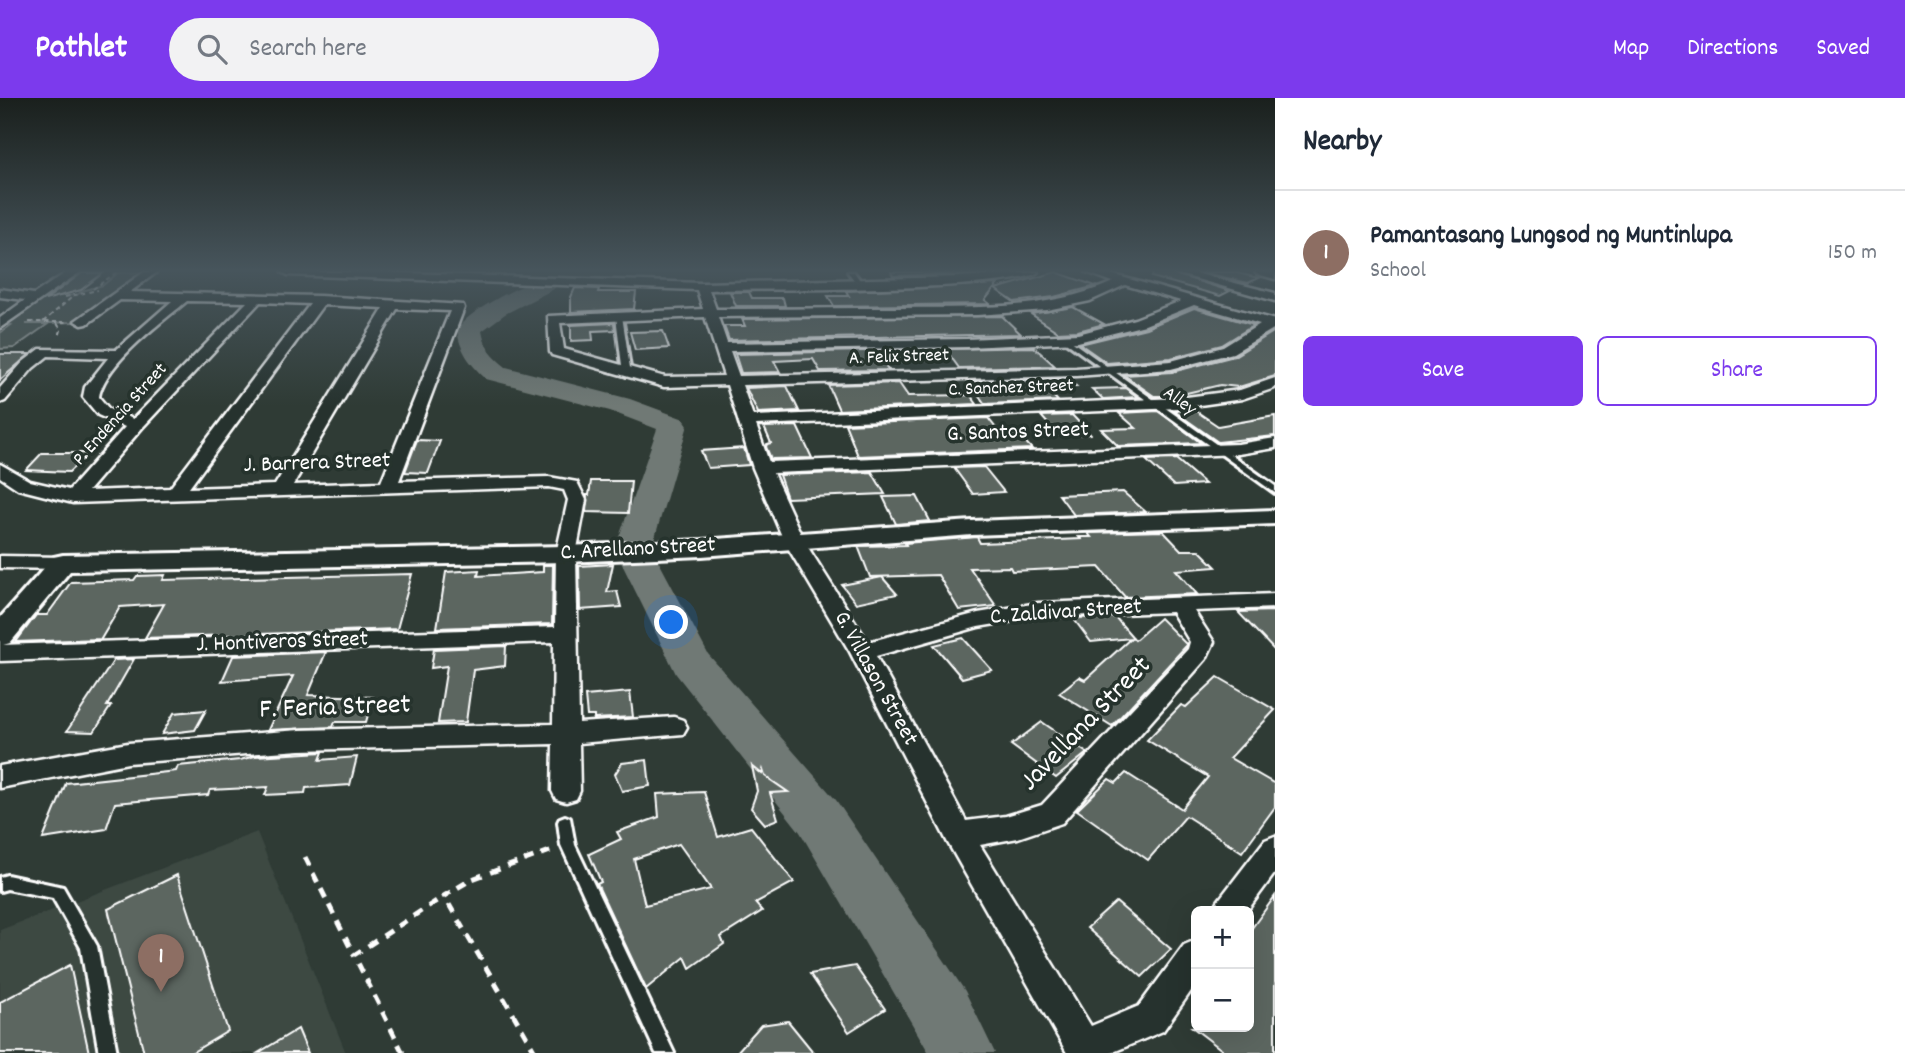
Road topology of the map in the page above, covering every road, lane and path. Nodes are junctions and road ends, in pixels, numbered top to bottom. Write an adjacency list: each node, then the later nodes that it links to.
1 (619, 316): 21 (lane)
2 (50, 317): 14 (path)
3 (88, 317): 13 (street)
4 (162, 317): 19 (street)
5 (239, 317): 27 (street, P. Endencia Street)
6 (308, 317): 35 (street)
7 (385, 317): 33 (street)
8 (455, 317): 32 (street)
9 (607, 317): 21 (street, A. Felix Street)
10 (713, 317): 18 (street, G. Villason Street)
11 (1154, 317): 17 (street)
12 (1250, 317): 15 (street)
13 (82, 321): 14 (path)
14 (43, 322): 16 (path)
15 (1273, 323): 20 (street, A. Felix Street)
16 (1, 324)
17 (1065, 339): 18 (street); 20 (lane, Alley)
18 (721, 346): 22 (street, G. Villason Street)
19 (119, 354): 24 (street); 27 (street)
20 (1107, 369): 22 (street, A. Felix Street); 25 (lane, Alley)
21 (627, 373): 22 (street, A. Felix Street)
22 (732, 382): 26 (street, G. Villason Street)
23 (1275, 383): 25 (street, C. Sanchez Street)
24 (0, 398)
25 (1156, 404): 26 (street, C. Sanchez Street); 29 (lane, Alley)
26 (746, 421): 30 (street, G. Villason Street)
27 (136, 425): 36 (street, P. Endencia Street)
28 (1275, 443): 29 (street, G. Santos Street)
29 (1218, 450): 30 (street, G. Santos Street); 34 (lane, Alley)
30 (762, 468): 38 (street, G. Villason Street)
31 (0, 469): 36 (street, J. Barrera Street)
32 (388, 487): 33 (street, J. Barrera Street); 39 (street, J. Barrera Street)
33 (281, 490): 35 (street, J. Barrera Street)
34 (1275, 490)
35 (176, 493): 36 (street, J. Barrera Street)
36 (73, 497)
37 (1275, 517): 38 (street, C. Arellano Street)
38 (794, 541): 39 (street, C. Arellano Street); 46 (street, G. Villason Street)
39 (566, 554): 41 (street, C. Arellano Street); 44 (street)
40 (0, 562): 41 (street, C. Arellano Street)
41 (63, 563): 45 (street)
42 (1275, 601): 43 (street, C. Zaldivar Street)
43 (1179, 605): 46 (street, C. Zaldivar Street); 53 (street, Javellana Street)
44 (565, 634): 47 (street, J. Hontiveros Street); 49 (street)
45 (0, 636)
46 (862, 652): 53 (street, G. Villason Street)
47 (0, 653)
48 (674, 727): 49 (street, F. Feria Street)
49 (567, 734): 50 (street, F. Feria Street); 51 (street)
50 (0, 777)
51 (566, 791)
52 (565, 822): 54 (lane)
53 (958, 834): 62 (street, G. Villason Street)
54 (568, 845): 58 (path); 66 (lane)
55 (1275, 849): 59 (street)
56 (305, 857): 60 (path)
57 (0, 884): 63 (lane)
58 (444, 896): 60 (path); 65 (path)
59 (1233, 906)
60 (354, 955): 64 (path)
61 (1191, 963): 62 (street)
62 (1085, 1050)
63 (108, 1053)
64 (403, 1053)
65 (536, 1053)
66 (665, 1053)

